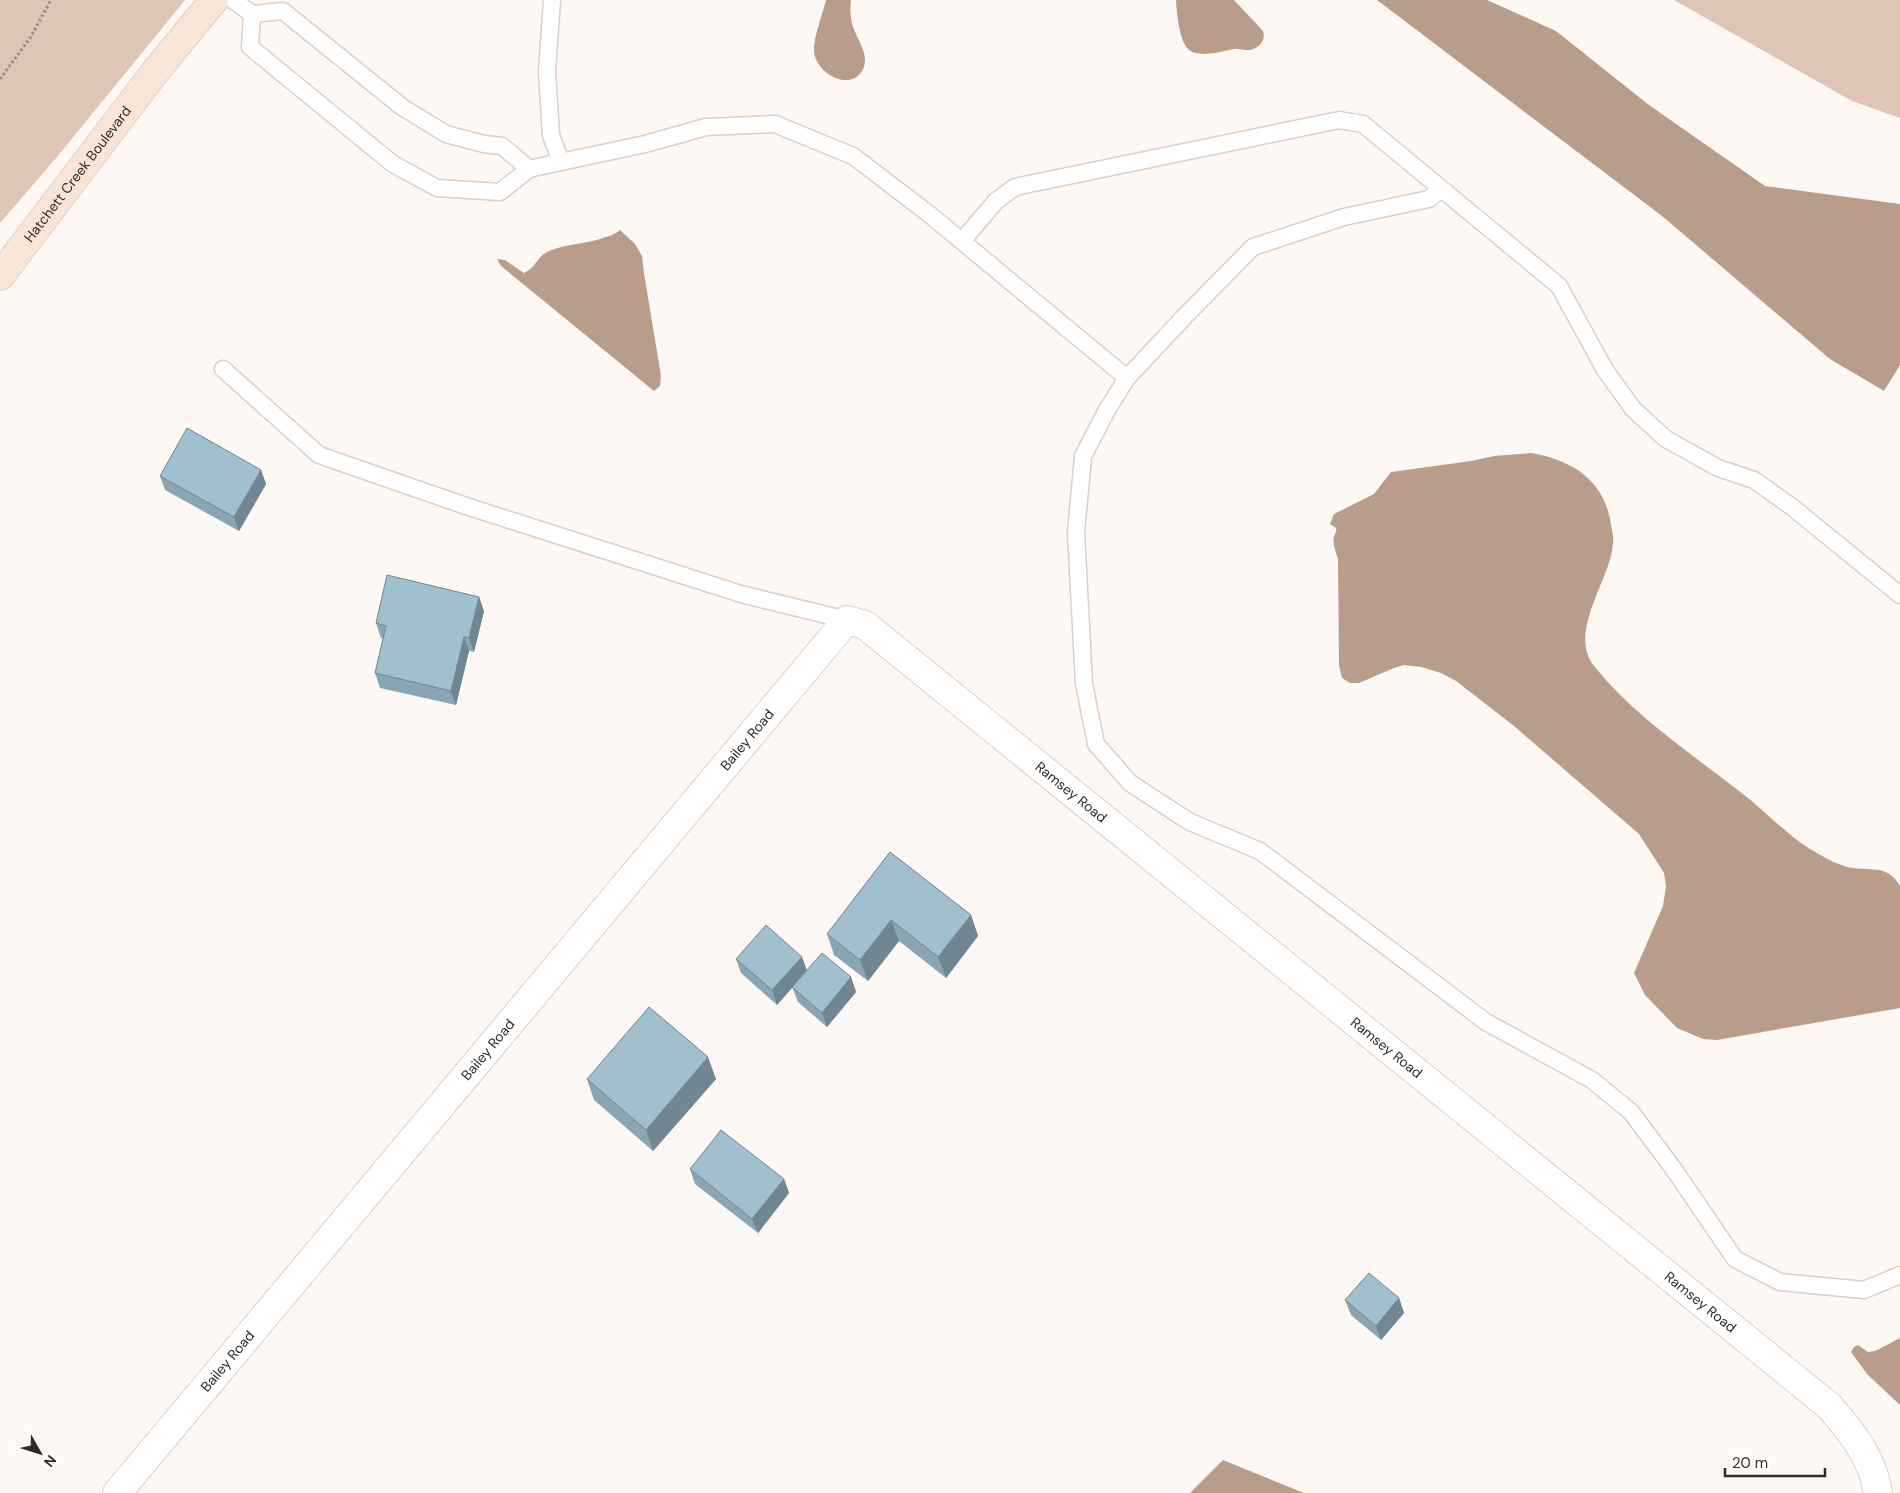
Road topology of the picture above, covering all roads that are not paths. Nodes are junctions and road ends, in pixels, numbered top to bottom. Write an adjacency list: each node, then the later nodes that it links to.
1 (214, 0): 5 (street, Hatchett Creek Boulevard)
2 (233, 0): 4 (lane)
3 (552, 0): 6 (lane)
4 (252, 14): 7 (lane); 7 (lane)
5 (155, 72): 10 (street, Hatchett Creek Boulevard); 11 (street, Hatchett Creek Boulevard)
6 (561, 162): 7 (lane); 9 (lane)
7 (529, 169)
8 (1441, 189): 9 (lane); 13 (lane); 14 (lane)
9 (962, 241): 13 (lane)
10 (0, 252)
11 (0, 276)
12 (223, 369): 15 (lane)
13 (1127, 378): 16 (lane)
14 (1900, 595)
15 (856, 622): 17 (street, Bailey Road); 18 (street, Ramsey Road)
16 (1900, 1275)
17 (117, 1493)
18 (1878, 1493)

